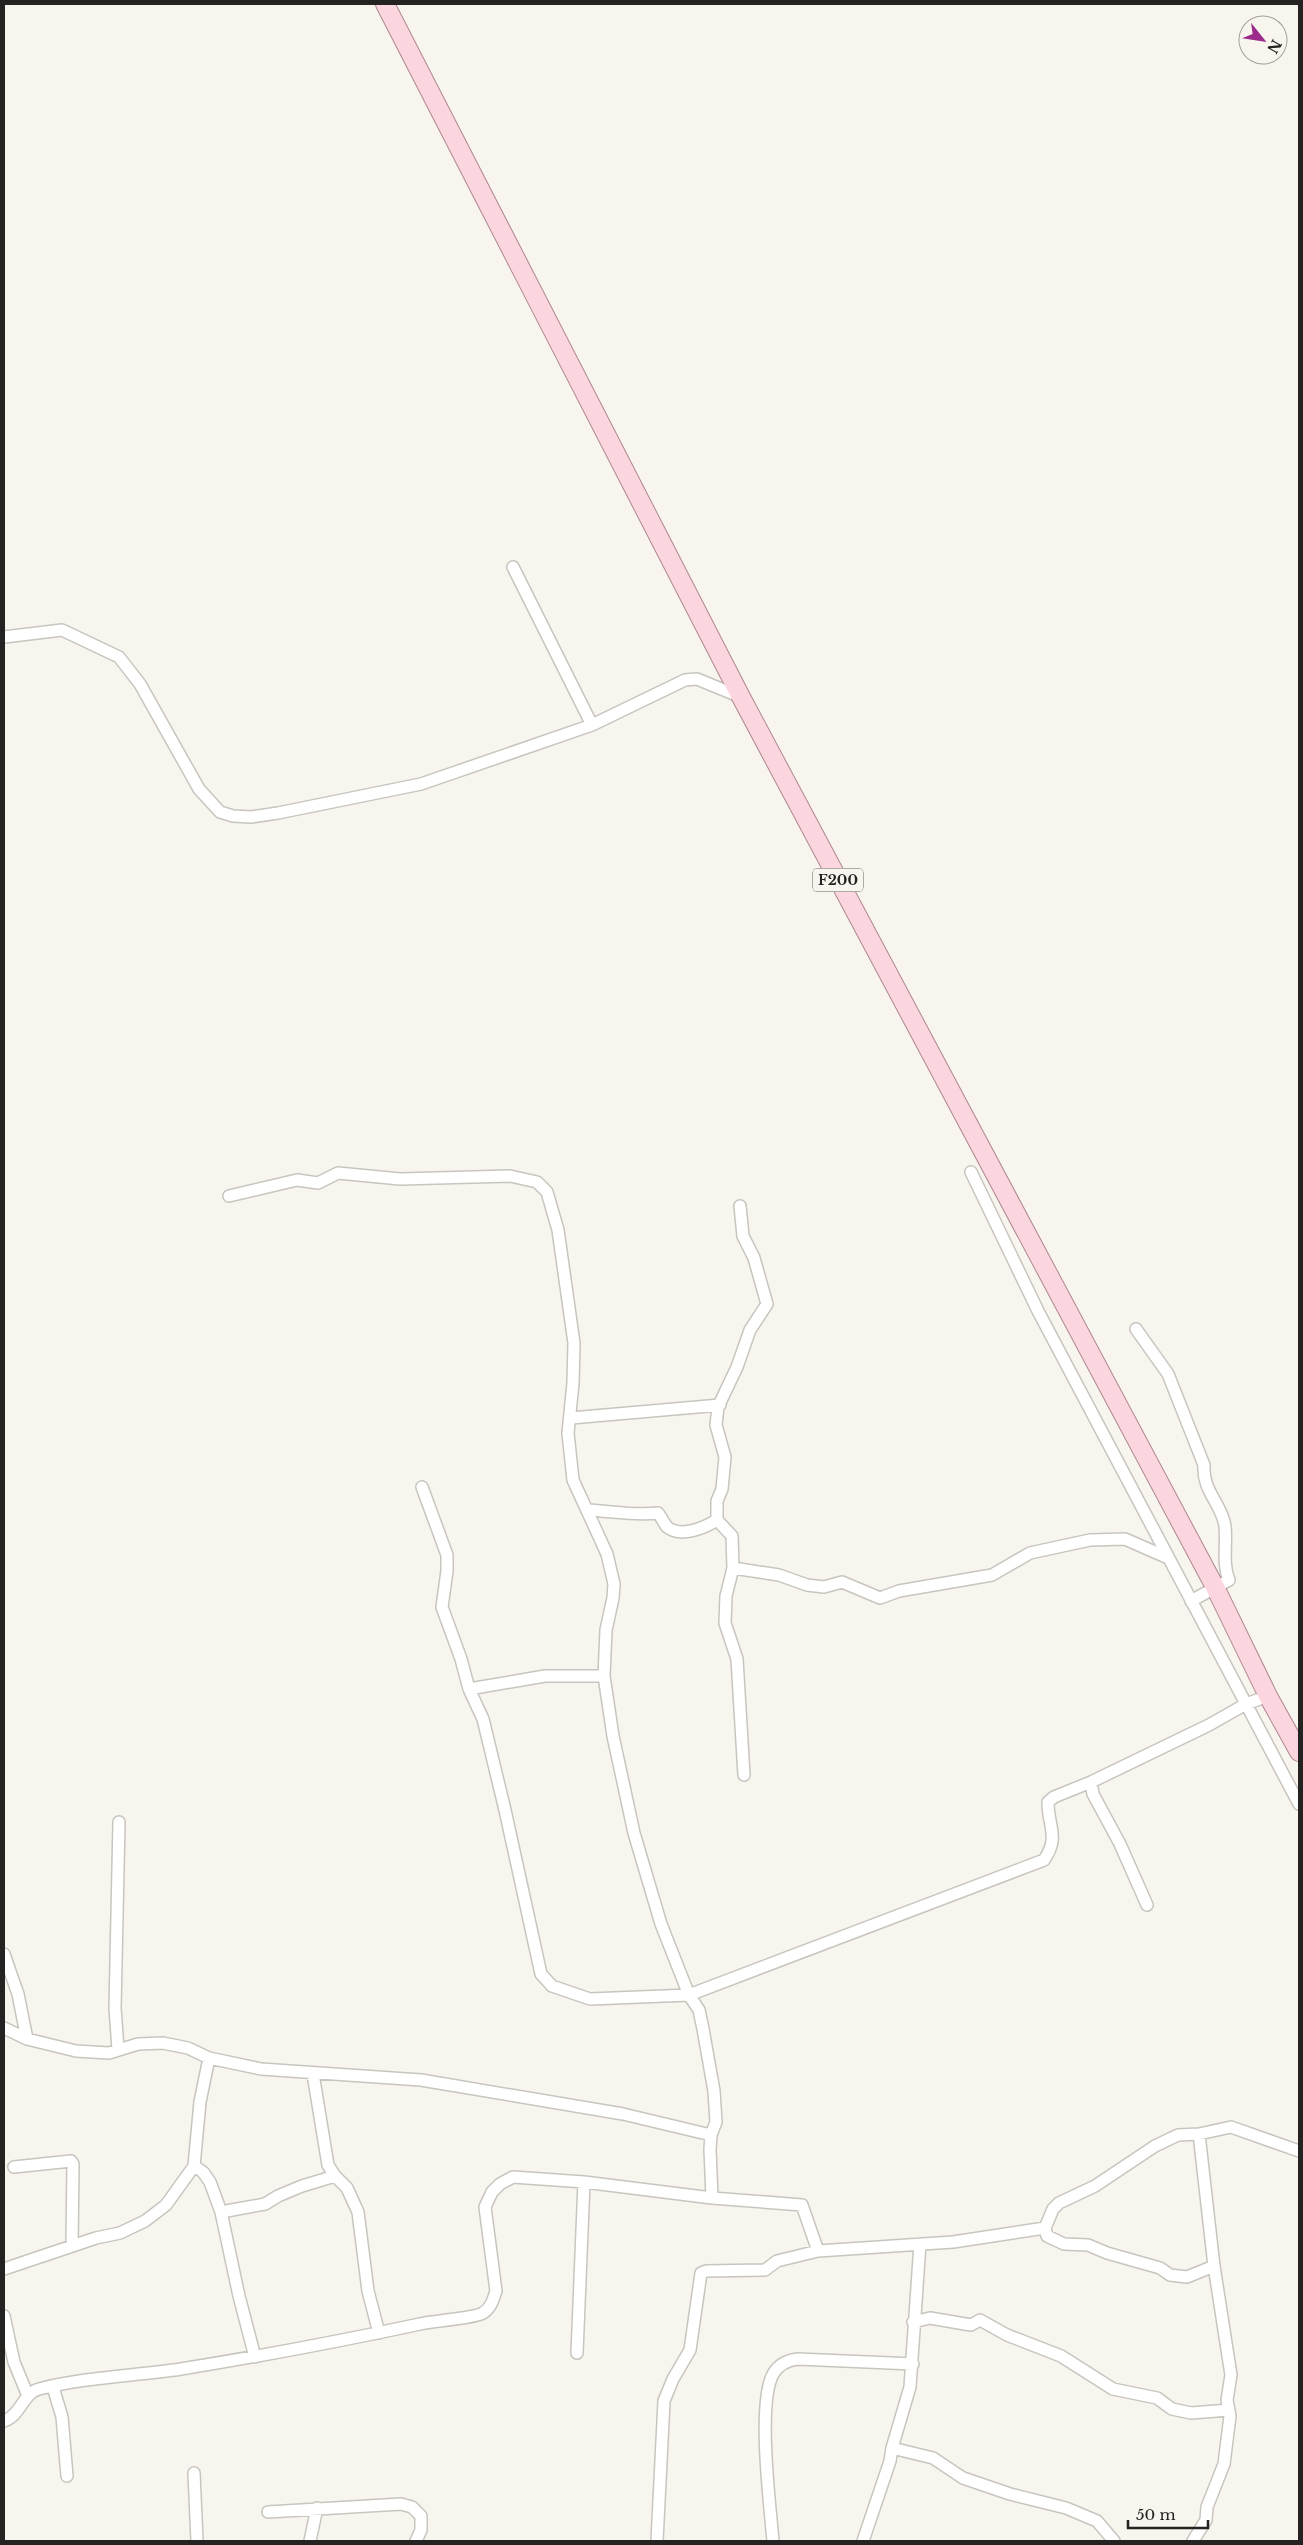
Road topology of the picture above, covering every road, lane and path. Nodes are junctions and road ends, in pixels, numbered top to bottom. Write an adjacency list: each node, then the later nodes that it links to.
1 (385, 4): 4 (main road, F200)
2 (514, 567): 5 (street)
3 (4, 637): 5 (street)
4 (741, 697): 5 (street); 17 (main road, F200)
5 (592, 726)
6 (971, 1172): 15 (street)
7 (229, 1196): 11 (street)
8 (740, 1206): 10 (street)
9 (1136, 1329): 17 (street)
10 (720, 1405): 11 (street); 14 (street)
11 (570, 1418): 13 (street)
12 (422, 1487): 20 (street)
13 (588, 1510): 14 (street); 19 (street)
14 (717, 1520): 16 (street)
15 (1166, 1557): 16 (street); 18 (street)
16 (733, 1568): 24 (street)
17 (1216, 1587): 18 (street); 21 (main road, F200)
18 (1191, 1601): 22 (street)
19 (604, 1676): 20 (street); 30 (street)
20 (469, 1689): 30 (street)
21 (1268, 1696): 22 (street); 23 (main road, F200)
22 (1246, 1704): 25 (street); 26 (street)
23 (1299, 1752)
24 (744, 1775)
25 (1091, 1782): 28 (street); 30 (street)
26 (1299, 1804)
27 (120, 1822): 33 (street)
28 (1146, 1905)
29 (4, 1954): 32 (street)
30 (689, 1995): 37 (street)
31 (4, 2028): 32 (street)
32 (27, 2039): 33 (street)
33 (118, 2049): 34 (street)
34 (209, 2058): 35 (street); 39 (street)
35 (313, 2074): 37 (street); 41 (street)
36 (1199, 2134): 38 (street); 45 (street); 49 (street)
37 (711, 2135): 43 (street)
38 (1299, 2151)
39 (194, 2166): 44 (street); 47 (street)
40 (14, 2167): 47 (street)
41 (335, 2176): 44 (street); 53 (street)
42 (584, 2182): 43 (street); 53 (street); 54 (street)
43 (712, 2198): 48 (street)
44 (221, 2212): 55 (street)
45 (1045, 2228): 46 (street); 49 (street)
46 (920, 2244): 48 (street); 52 (street)
47 (72, 2246): 50 (street)
48 (818, 2251): 69 (street)
49 (1214, 2266): 59 (street)
50 (4, 2269)
51 (4, 2316): 58 (street)
52 (913, 2322): 56 (street); 59 (street)
53 (379, 2333): 55 (street)
54 (577, 2352)
55 (255, 2357): 57 (street)
56 (913, 2364): 61 (street); 70 (street)
57 (53, 2387): 58 (street); 63 (street)
58 (28, 2396): 60 (street)
59 (1229, 2410): 73 (street)
60 (4, 2421)
61 (892, 2448): 71 (street); 72 (street)
62 (194, 2473): 66 (street)
63 (67, 2476)
64 (317, 2508): 65 (street); 67 (street); 68 (street)
65 (268, 2512)
66 (198, 2541)
67 (310, 2541)
68 (416, 2541)
69 (657, 2541)
70 (772, 2541)
71 (863, 2541)
72 (1114, 2541)
73 (1193, 2541)

